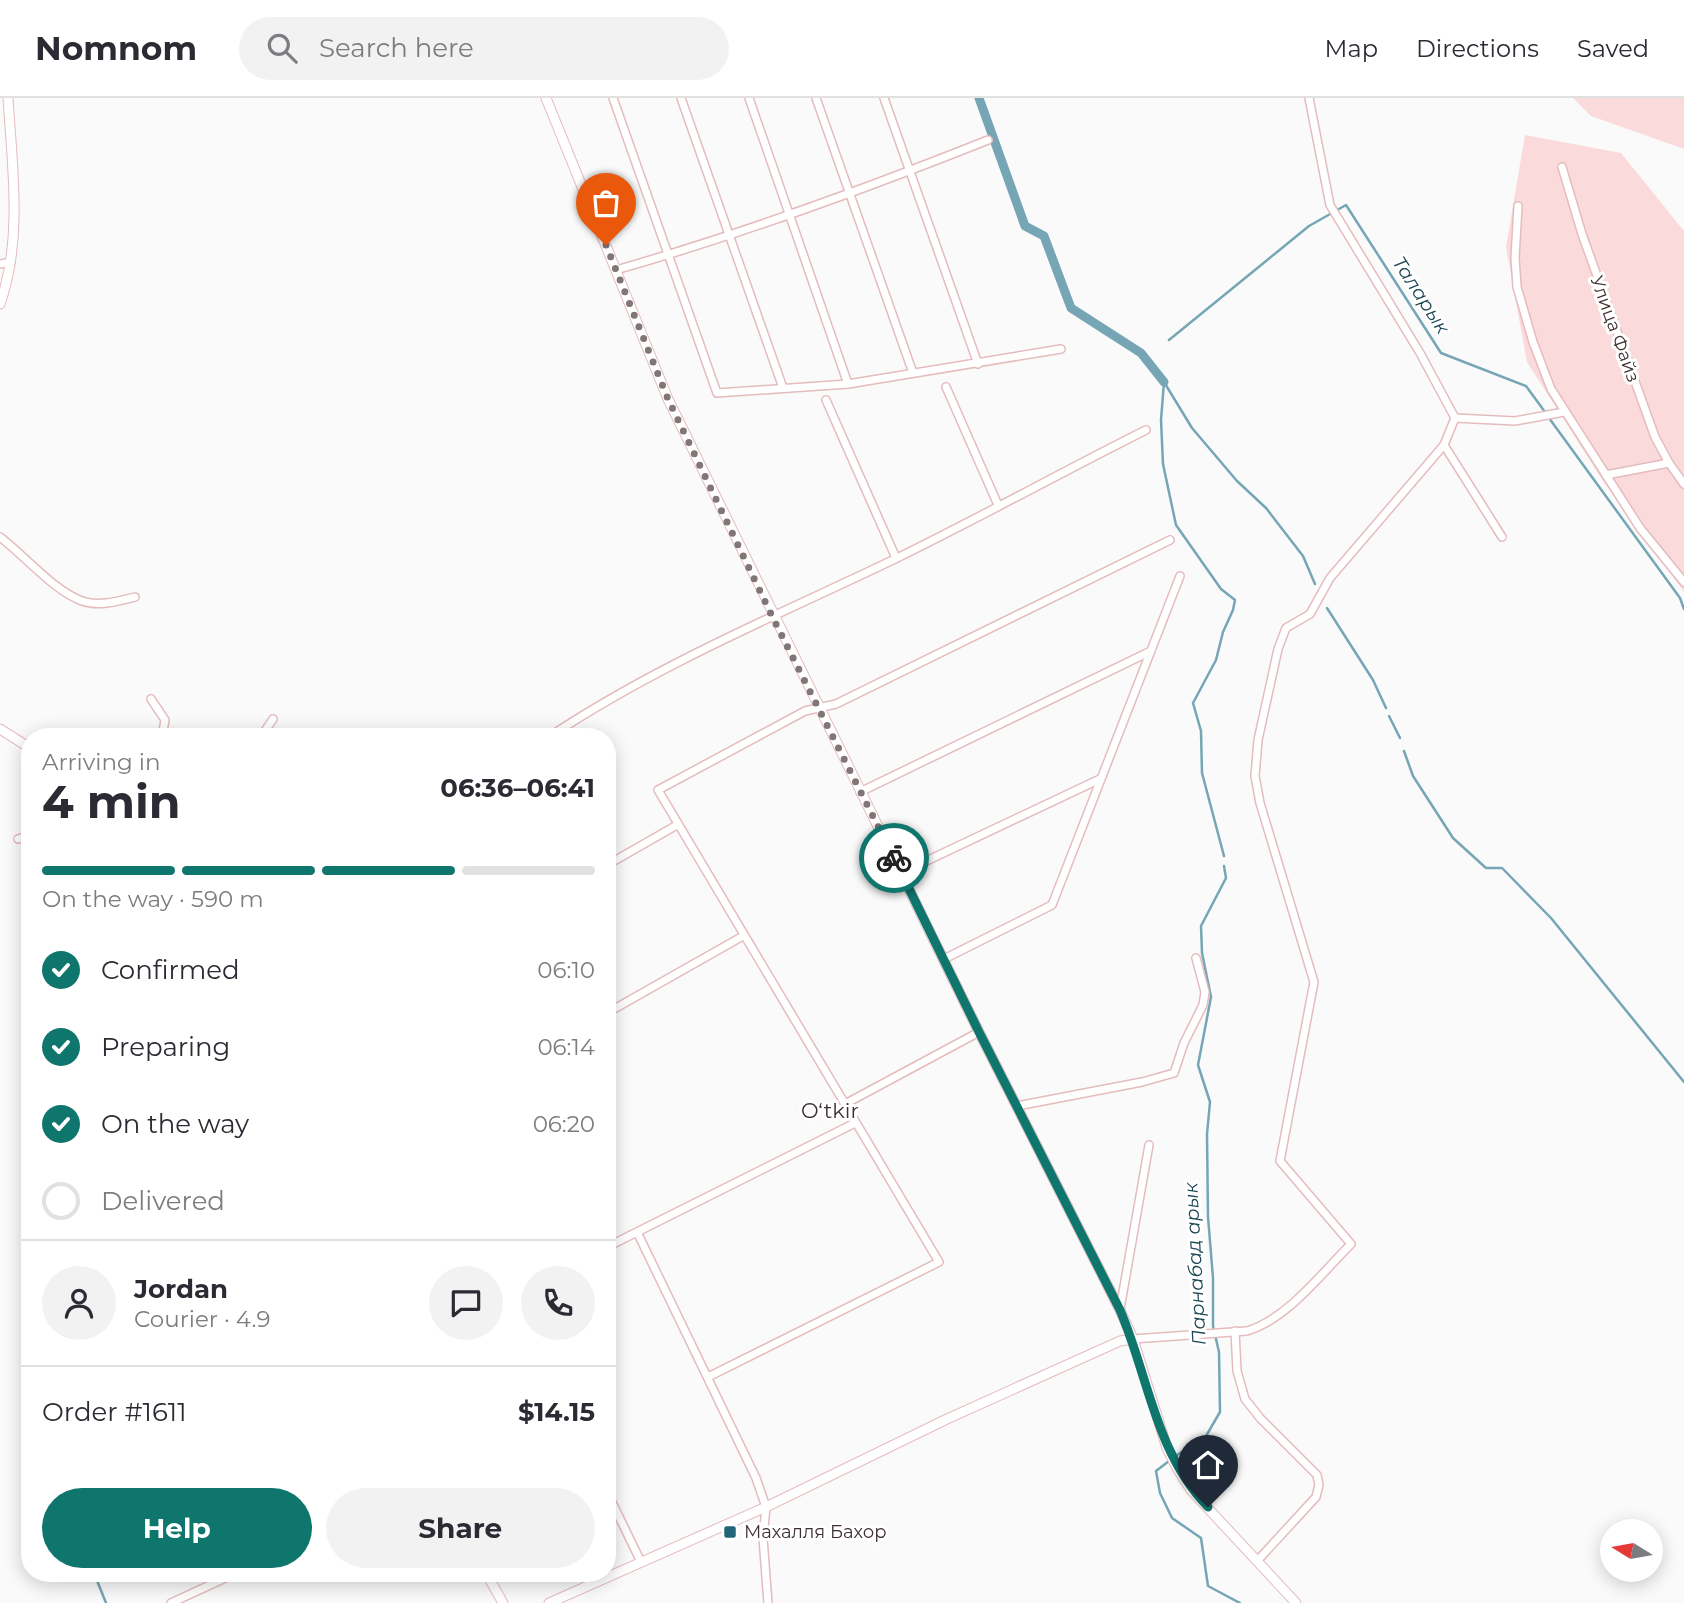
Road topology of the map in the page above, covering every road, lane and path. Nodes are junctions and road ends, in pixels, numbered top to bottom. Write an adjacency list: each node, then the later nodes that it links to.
1 (8, 98): 17 (street)
2 (546, 98): 19 (street)
3 (613, 98): 16 (street)
4 (681, 98): 15 (street)
5 (749, 98): 14 (street)
6 (817, 98): 12 (street)
7 (884, 98): 11 (street)
8 (1309, 98): 29 (street)
9 (988, 140): 11 (street)
10 (1562, 167): 32 (street, Улица Файз)
11 (910, 171): 12 (street); 22 (street)
12 (849, 192): 14 (street); 23 (street)
13 (1518, 206): 28 (street)
14 (789, 215): 15 (street); 24 (street)
15 (730, 237): 16 (street); 26 (street)
16 (668, 255): 19 (street); 26 (street)
17 (11, 262): 18 (street); 20 (street)
18 (0, 264)
19 (615, 270): 43 (street)
20 (0, 304)
21 (1061, 349): 22 (street)
22 (978, 364): 23 (street)
23 (913, 373): 24 (street)
24 (848, 384): 26 (street)
25 (946, 387): 35 (street)
26 (783, 388)
27 (826, 400): 39 (street)
28 (1564, 411): 29 (street); 33 (street)
29 (1455, 418): 31 (street)
30 (1146, 430): 35 (street)
31 (1444, 445): 37 (street); 72 (street)
32 (1669, 463): 33 (street); 34 (street, Улица Файз)
33 (1606, 475): 41 (street)
34 (1684, 484)
35 (998, 505): 39 (street)
36 (0, 537): 42 (street)
37 (1502, 537)
38 (1170, 540): 46 (street)
39 (897, 558): 43 (street)
40 (1181, 576): 44 (street)
41 (1684, 582)
42 (135, 597)
43 (772, 616): 46 (street); 50 (street)
44 (1151, 651): 53 (street); 54 (street)
45 (151, 699): 48 (street)
46 (819, 708): 54 (street); 55 (street)
47 (273, 719): 49 (street)
48 (164, 728)
49 (267, 728)
50 (563, 728)
51 (0, 729): 52 (street)
52 (21, 742)
53 (1101, 778): 59 (street); 62 (street)
54 (860, 792): 59 (street)
55 (677, 824): 58 (street); 60 (street)
56 (21, 838): 57 (street)
57 (18, 839)
58 (616, 860)
59 (901, 873): 62 (street)
60 (743, 936): 63 (street); 65 (street)
61 (1196, 958): 66 (street)
62 (944, 959): 64 (street)
63 (616, 1008)
64 (979, 1032): 65 (street); 66 (street)
65 (845, 1104): 67 (street)
66 (1017, 1106): 71 (street)
67 (855, 1122): 69 (street); 74 (street)
68 (1149, 1145): 71 (street)
69 (638, 1234): 70 (street); 74 (street)
70 (616, 1243)
71 (1120, 1310): 73 (street)
72 (1235, 1331): 73 (street); 77 (street)
73 (1133, 1339): 75 (street); 77 (street)
74 (708, 1377): 75 (street)
75 (766, 1507): 78 (street); 86 (street)
76 (616, 1511): 78 (street)
77 (1258, 1560): 87 (street)
78 (641, 1562): 79 (street)
79 (616, 1573)
80 (216, 1582): 83 (street)
81 (491, 1582): 84 (street)
82 (596, 1582): 85 (street)
83 (171, 1603)
84 (503, 1603)
85 (549, 1603)
86 (768, 1603)
87 (1296, 1603)

